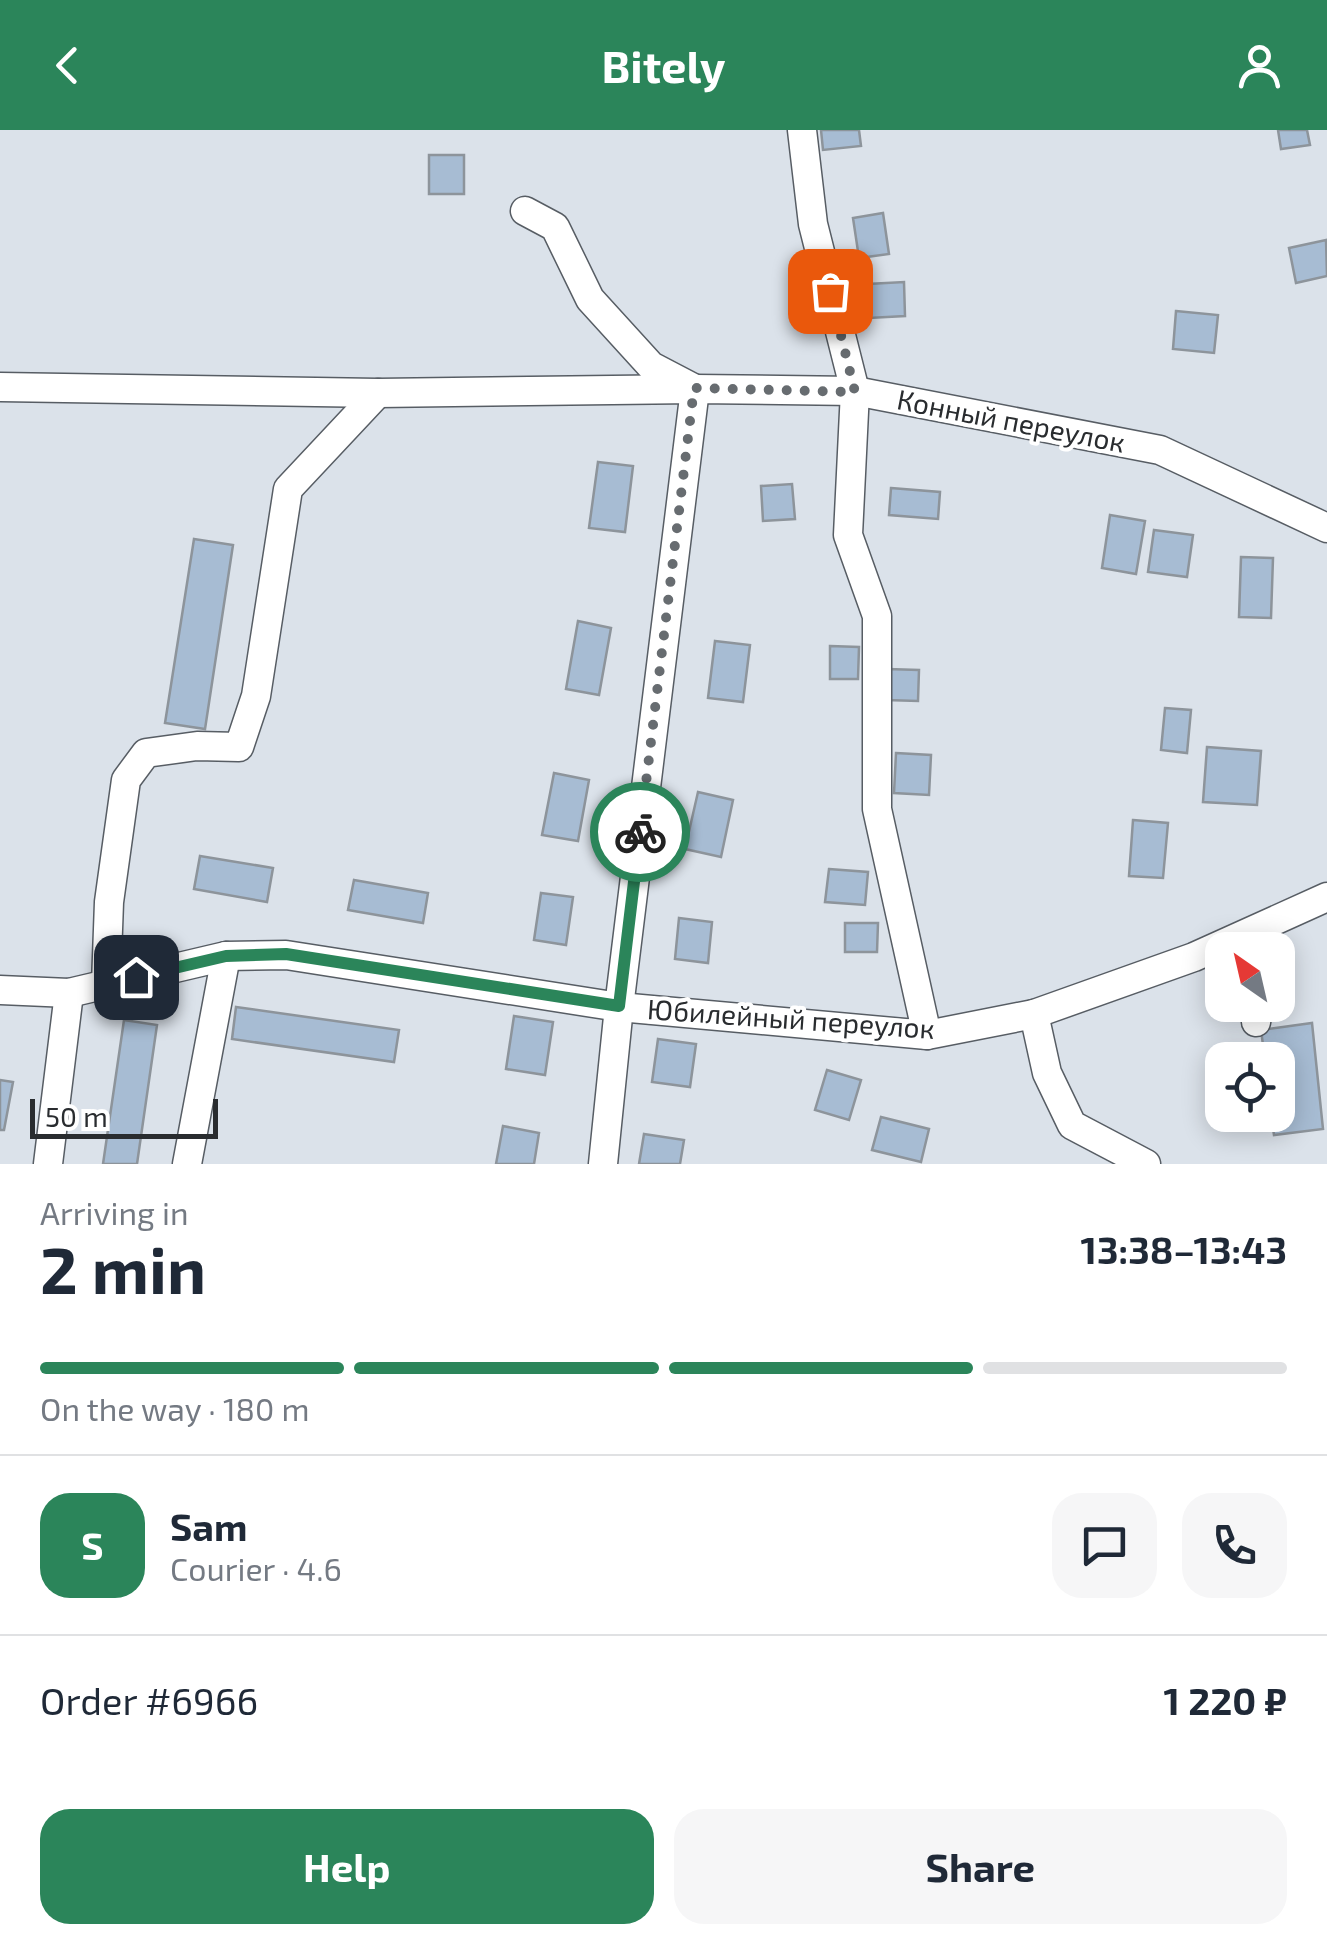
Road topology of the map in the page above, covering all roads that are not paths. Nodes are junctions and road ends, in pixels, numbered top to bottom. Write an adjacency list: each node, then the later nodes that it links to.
1 (802, 130): 5 (street)
2 (525, 211): 4 (street)
3 (0, 387): 6 (street, Конный переулок)
4 (694, 388): 5 (street, Конный переулок); 6 (street, Конный переулок); 15 (street)
5 (855, 392): 7 (street, Конный переулок); 17 (street)
6 (378, 393): 12 (street)
7 (1327, 528)
8 (1327, 897): 9 (street, Юбилейный переулок)
9 (1274, 932)
10 (1205, 954): 16 (street, Юбилейный переулок)
11 (226, 956): 12 (street, Юбилейный переулок); 15 (street, Юбилейный переулок); 19 (street)
12 (106, 984): 14 (street, Юбилейный переулок)
13 (0, 990): 14 (street, Юбилейный переулок)
14 (69, 993): 18 (street)
15 (619, 1006): 17 (street, Юбилейный переулок); 20 (street)
16 (1034, 1014): 17 (street, Юбилейный переулок); 21 (street)
17 (927, 1035)
18 (48, 1164)
19 (187, 1164)
20 (604, 1164)
21 (1146, 1164)

